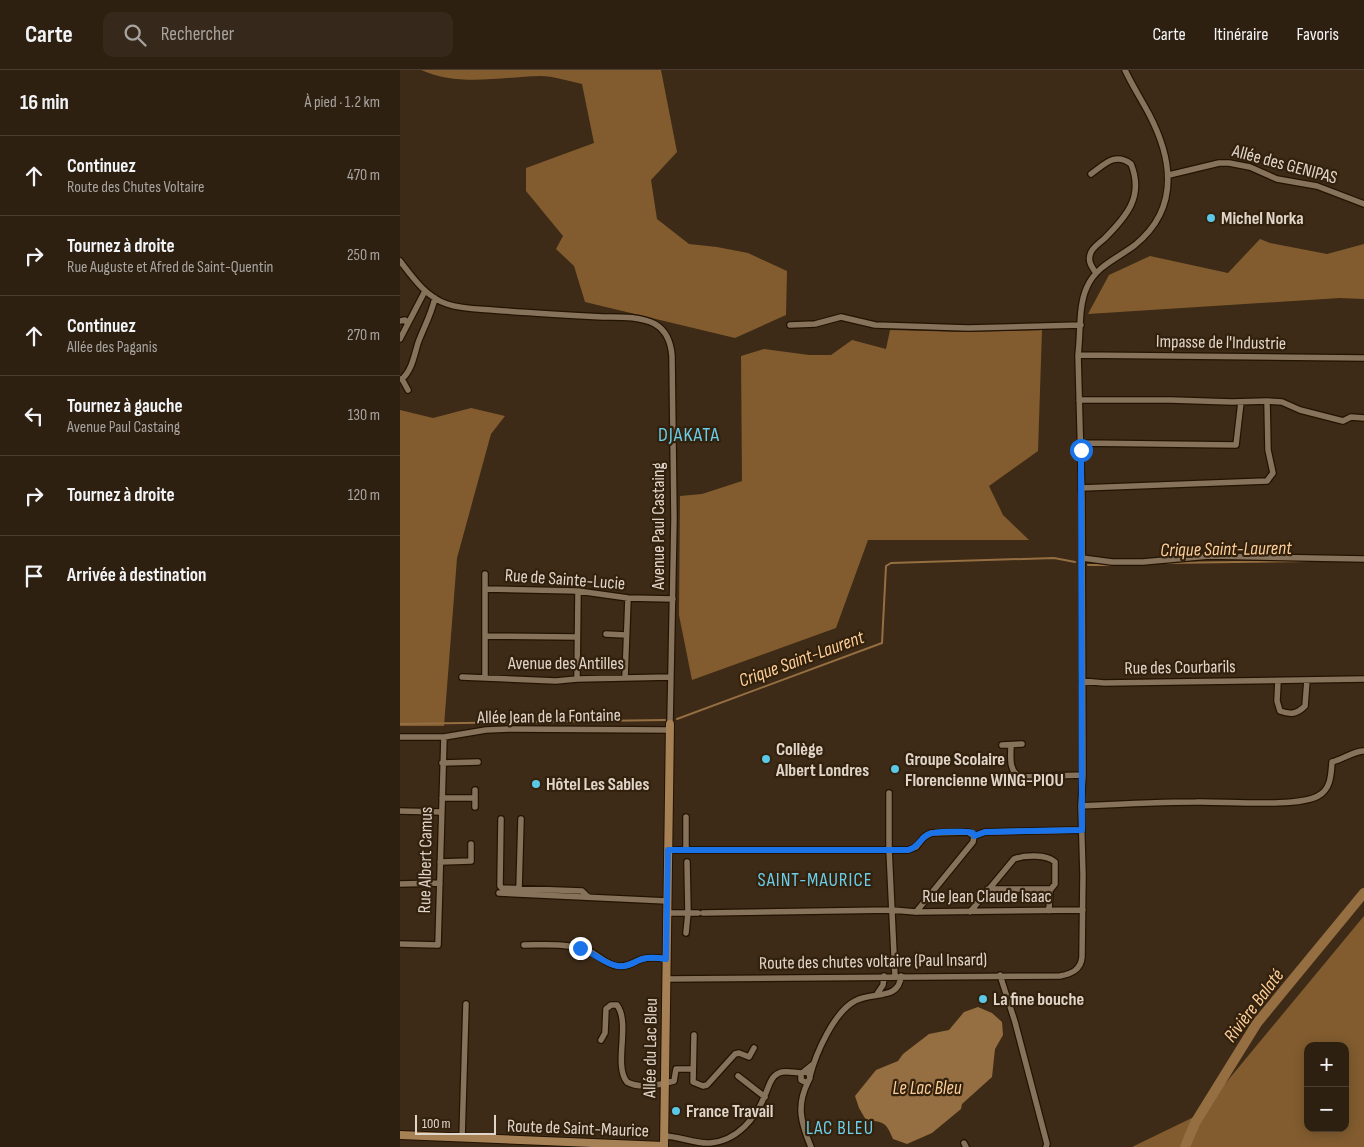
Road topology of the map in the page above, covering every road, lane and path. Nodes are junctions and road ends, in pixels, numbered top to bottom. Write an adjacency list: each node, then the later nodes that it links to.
1 (1125, 70): 3 (street)
2 (1091, 174): 6 (street)
3 (1169, 175): 4 (street, Allée des GENIPAS); 6 (street)
4 (1364, 204)
5 (401, 263): 7 (street, Avenue Paul Castaing)
6 (1096, 272): 12 (street)
7 (425, 291): 8 (street, Avenue Paul Castaing); 10 (street)
8 (435, 298): 16 (street); 30 (street, Avenue Paul Castaing)
9 (400, 321): 10 (street)
10 (407, 323): 13 (street)
11 (790, 325): 12 (street)
12 (1081, 325): 14 (street)
13 (400, 339)
14 (1078, 355): 15 (street, Impasse de l'Industrie); 18 (street)
15 (1364, 358)
16 (401, 379): 17 (street)
17 (408, 390)
18 (1079, 400): 20 (street); 22 (street)
19 (1267, 401): 20 (street); 21 (street); 23 (street)
20 (1241, 402): 22 (street)
21 (1364, 418)
22 (1080, 443): 23 (street)
23 (1081, 488): 24 (street)
24 (1082, 558): 25 (street); 42 (street)
25 (1364, 559)
26 (485, 574): 27 (street)
27 (485, 589): 28 (street, Rue de Sainte-Lucie); 33 (street)
28 (578, 591): 29 (street, Rue de Sainte-Lucie); 34 (street)
29 (628, 598): 30 (street, Rue de Sainte-Lucie); 32 (street)
30 (673, 599): 35 (street, Avenue Paul Castaing)
31 (606, 634): 32 (street)
32 (626, 635): 38 (street)
33 (485, 636): 34 (street); 37 (street)
34 (577, 637): 39 (street)
35 (671, 676): 38 (street, Avenue des Antilles); 44 (street, Avenue Paul Castaing)
36 (462, 678): 37 (street, Avenue des Antilles)
37 (485, 678): 39 (street, Avenue des Antilles)
38 (625, 678): 39 (street, Avenue des Antilles)
39 (577, 679)
40 (1364, 679): 41 (street, Rue des Courbarils)
41 (1307, 680): 43 (street, Rue des Courbarils); 43 (street)
42 (1082, 681): 43 (street, Rue des Courbarils); 53 (street)
43 (1278, 681)
44 (670, 727): 46 (street, Allée Jean de la Fontaine); 69 (street, Avenue Paul Castaing)
45 (400, 737): 46 (street, Allée Jean de la Fontaine)
46 (444, 737): 52 (street, Rue Albert Camus)
47 (1011, 744): 48 (street); 49 (street); 53 (street)
48 (1022, 744)
49 (1002, 745)
50 (1363, 751): 58 (street)
51 (478, 762): 52 (street)
52 (442, 763): 56 (street, Rue Albert Camus)
53 (1083, 775): 58 (street)
54 (475, 790): 57 (street)
55 (889, 793): 68 (street)
56 (442, 798): 57 (street); 61 (street, Rue Albert Camus)
57 (475, 798): 59 (street)
58 (1081, 806): 65 (street)
59 (475, 807)
60 (400, 811): 61 (street)
61 (441, 812): 71 (street, Rue Albert Camus)
62 (686, 817): 70 (street)
63 (501, 819): 75 (street)
64 (521, 819): 75 (street)
65 (1082, 830): 66 (street); 82 (street)
66 (974, 836): 68 (street); 85 (street)
67 (471, 844): 71 (street)
68 (889, 849): 70 (street); 81 (street)
69 (668, 850): 70 (street); 80 (street, Avenue Paul Castaing)
70 (686, 850)
71 (440, 862): 73 (street, Rue Albert Camus)
72 (687, 862): 87 (street)
73 (440, 883): 74 (street); 89 (street, Rue Albert Camus)
74 (400, 884)
75 (519, 889): 79 (street)
76 (988, 889): 77 (street); 77 (street); 86 (street)
77 (1050, 889): 83 (street)
78 (499, 893): 79 (street)
79 (588, 897): 80 (street)
80 (667, 901): 84 (street, Avenue Paul Castaing)
81 (892, 910): 85 (street, Rue Jean Claude Isaac); 87 (street, Rue Jean Claude Isaac); 94 (street)
82 (1082, 910): 83 (street, Rue Jean Claude Isaac); 92 (street, Route des chutes voltaire (Paul Insard))
83 (1049, 911): 86 (street, Rue Jean Claude Isaac)
84 (667, 912): 87 (street, Rue Jean Claude Isaac); 91 (street, Avenue Paul Castaing)
85 (916, 912): 86 (street, Rue Jean Claude Isaac)
86 (970, 912)
87 (688, 913): 88 (street)
88 (686, 932)
89 (400, 944)
90 (524, 945): 91 (street)
91 (666, 959): 95 (street, Avenue Paul Castaing)
92 (1000, 975): 94 (street, Route des chutes voltaire (Paul Insard)); 110 (street)
93 (884, 976): 94 (street, Route des chutes voltaire (Paul Insard)); 95 (street, Route des chutes voltaire (Paul Insard)); 96 (street)
94 (898, 976): 96 (street)
95 (666, 979): 104 (street, Allée du Lac Bleu)
96 (877, 994): 103 (street)
97 (466, 1004): 108 (street)
98 (694, 1035): 101 (street)
99 (601, 1040): 104 (street)
100 (754, 1048): 101 (street)
101 (692, 1069): 104 (street)
102 (738, 1076): 105 (street)
103 (804, 1077): 105 (street); 111 (street)
104 (664, 1084): 107 (street, Allée du Lac Bleu)
105 (765, 1097): 107 (street)
106 (400, 1135): 108 (street, Route de Saint-Maurice)
107 (664, 1136): 109 (street, Allée du Lac Bleu)
108 (462, 1138): 109 (street, Route de Saint-Maurice)
109 (664, 1146)
110 (1047, 1146)
111 (811, 1147)

